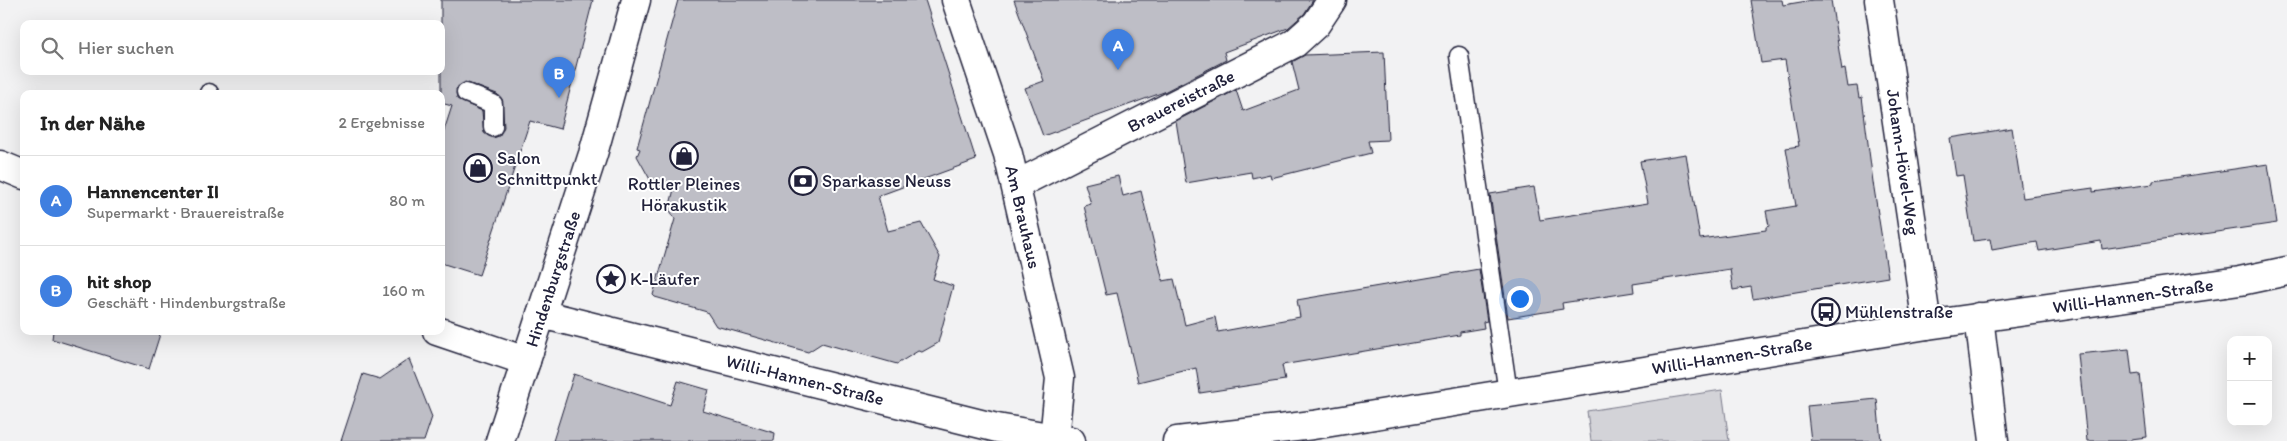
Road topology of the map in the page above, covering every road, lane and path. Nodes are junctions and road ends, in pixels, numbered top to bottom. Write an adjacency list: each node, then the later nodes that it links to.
1 (636, 0): 12 (street, Hindenburgstraße)
2 (956, 0): 10 (street, Am Brauhaus)
3 (1332, 0): 10 (street, Brauereistraße)
4 (1879, 0): 14 (street, Johann-Hövel-Weg)
5 (1460, 56): 17 (lane)
6 (466, 93): 7 (lane)
7 (493, 128)
8 (0, 165): 9 (street)
9 (20, 173)
10 (1016, 186): 19 (street, Am Brauhaus)
11 (2287, 271): 13 (street, Willi-Hannen-Straße)
12 (541, 314): 16 (street, Hindenburgstraße); 19 (street, Willi-Hannen-Straße)
13 (1979, 317): 14 (street, Willi-Hannen-Straße); 22 (street)
14 (1927, 325): 17 (street, Willi-Hannen-Straße)
15 (445, 334): 16 (street)
16 (526, 361): 20 (street, Hindenburgstraße)
17 (1508, 393): 18 (street, Willi-Hannen-Straße)
18 (1314, 433): 21 (street, Willi-Hannen-Straße)
19 (1062, 440)
20 (500, 441)
21 (1177, 441)
22 (1994, 441)

